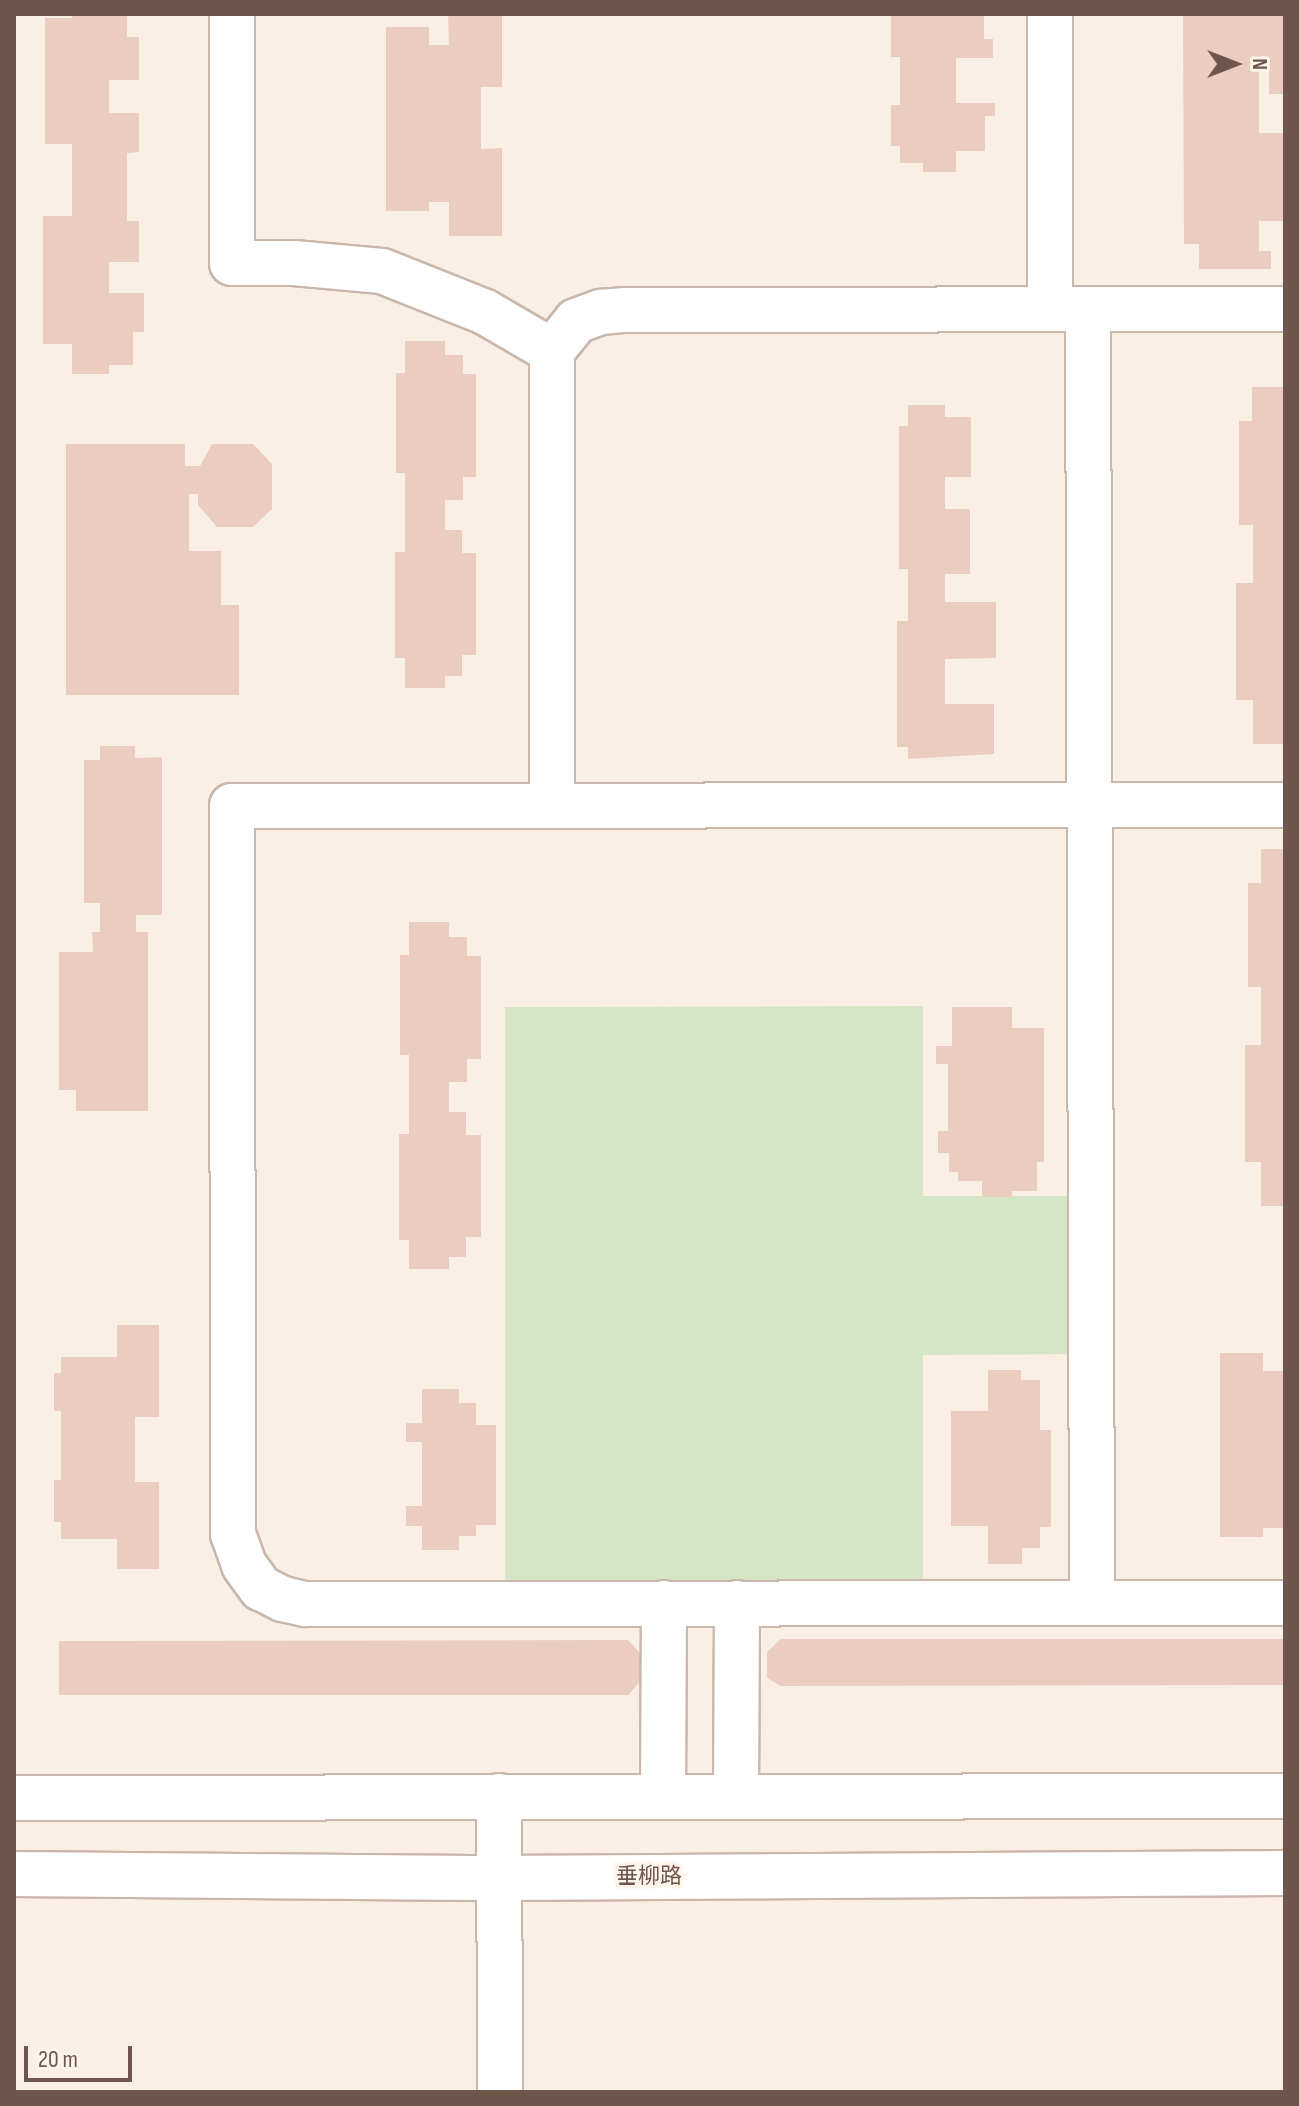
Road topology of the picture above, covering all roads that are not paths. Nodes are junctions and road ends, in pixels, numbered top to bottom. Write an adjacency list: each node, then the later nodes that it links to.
1 (232, 14): 5 (street)
2 (1050, 14): 3 (street)
3 (1069, 309): 4 (street); 5 (street); 8 (street)
4 (1285, 309)
5 (552, 351): 7 (street)
6 (1285, 805): 8 (street)
7 (552, 806): 8 (street); 9 (street)
8 (1091, 806): 11 (street)
9 (664, 1603): 10 (street); 14 (street)
10 (737, 1603): 11 (street); 16 (street)
11 (1092, 1603): 12 (street)
12 (1285, 1603)
13 (499, 1796): 14 (street); 17 (street); 20 (street)
14 (663, 1796): 16 (street)
15 (1285, 1796): 16 (street)
16 (736, 1797)
17 (14, 1798)
18 (1285, 1873): 20 (street, 垂柳路)
19 (14, 1874): 20 (street, 垂柳路)
20 (500, 1878): 21 (street)
21 (500, 2092)

